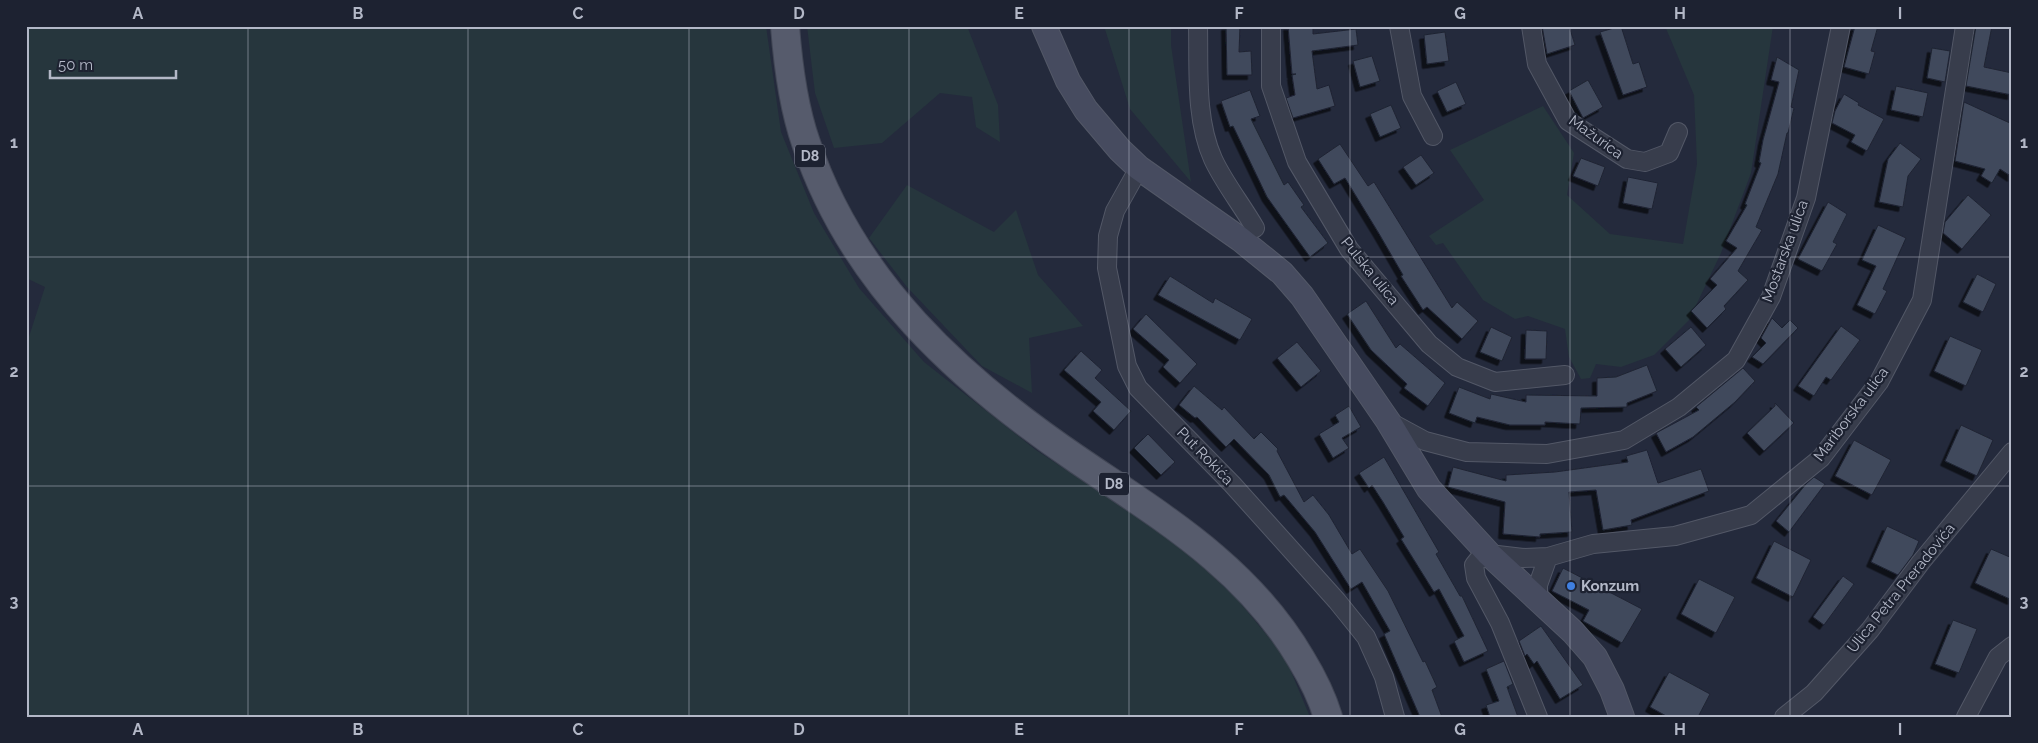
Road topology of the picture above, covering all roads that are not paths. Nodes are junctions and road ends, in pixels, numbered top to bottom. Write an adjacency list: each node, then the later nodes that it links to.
1 (785, 26): 20 (main road, D8)
2 (1044, 26): 11 (street)
3 (1198, 26): 12 (street)
4 (1271, 26): 13 (street, Pulska ulica)
5 (1399, 26): 10 (street)
6 (1531, 26): 9 (street, Mažurica)
7 (1841, 26): 14 (street, Mostarska ulica)
8 (1964, 26): 17 (street, Mariborska ulica)
9 (1678, 132)
10 (1433, 136)
11 (1140, 168): 14 (street); 21 (street, Put Rokića)
12 (1255, 228)
13 (1565, 375)
14 (1388, 421): 16 (street)
15 (2012, 452): 24 (street, Ulica Petra Preradovića)
16 (1489, 554): 17 (street, Mariborska ulica); 18 (street); 22 (street)
17 (1548, 557): 18 (street)
18 (1538, 600): 23 (street)
19 (2012, 646): 25 (street)
20 (1328, 717)
21 (1395, 717)
22 (1538, 717)
23 (1622, 717)
24 (1784, 717)
25 (1966, 717)

